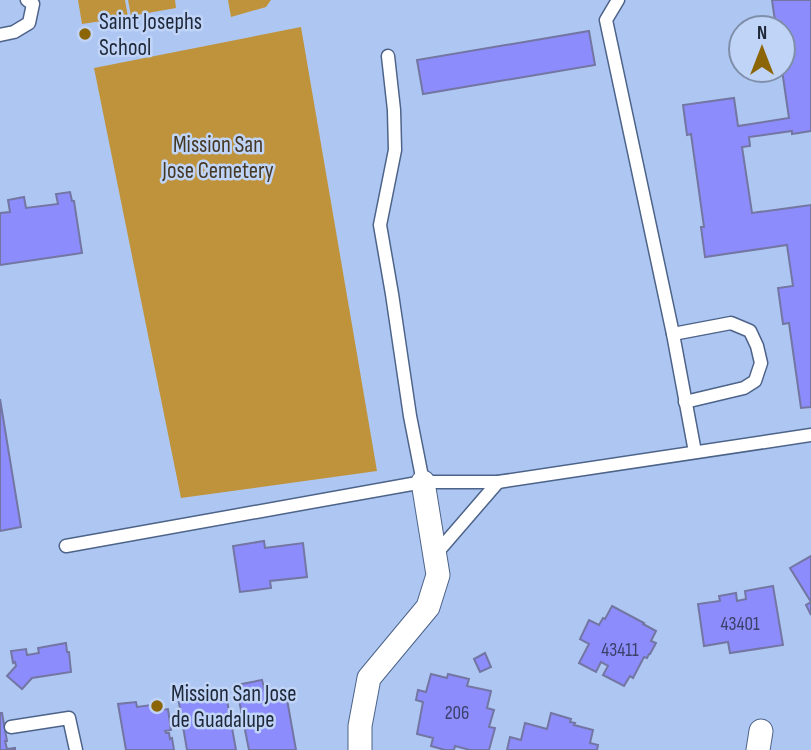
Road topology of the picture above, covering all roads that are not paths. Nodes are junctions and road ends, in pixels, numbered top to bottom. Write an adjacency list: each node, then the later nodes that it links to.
1 (27, 0): 3 (lane)
2 (618, 0): 5 (lane)
3 (0, 35)
4 (388, 56): 9 (lane)
5 (673, 334): 6 (lane); 6 (lane)
6 (685, 402): 8 (lane)
7 (811, 435): 8 (lane)
8 (695, 452): 10 (lane)
9 (423, 482): 10 (lane); 11 (lane); 12 (street)
10 (498, 482): 12 (lane)
11 (66, 546)
12 (435, 555): 15 (street)
13 (12, 727): 14 (lane)
14 (76, 750)
15 (360, 750)

